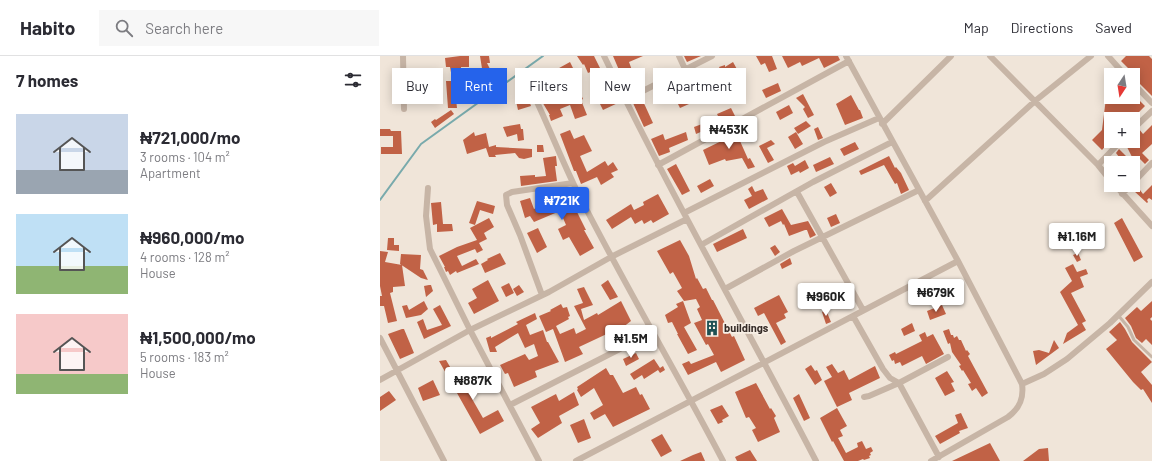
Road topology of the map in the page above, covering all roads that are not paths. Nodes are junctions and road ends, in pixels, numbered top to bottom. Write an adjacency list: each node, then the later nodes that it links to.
1 (402, 56): 19 (street)
2 (604, 56): 10 (street)
3 (679, 56): 11 (street)
4 (712, 56): 12 (street)
5 (951, 56): 21 (street)
6 (990, 56): 15 (street)
7 (1091, 56): 15 (street)
8 (1108, 56): 13 (street)
9 (847, 59): 21 (street); 26 (street)
10 (610, 68)
11 (684, 68)
12 (689, 68)
13 (1119, 68)
14 (1140, 90): 16 (street)
15 (1036, 102): 27 (street); 35 (street)
16 (1152, 103)
17 (538, 104): 30 (street)
18 (627, 104): 26 (street)
19 (404, 109)
20 (1152, 111): 22 (street)
21 (881, 121): 23 (street); 36 (street)
22 (1140, 122)
23 (892, 142): 32 (street); 33 (street)
24 (1114, 148): 27 (street)
25 (1152, 163): 29 (street)
26 (658, 165): 36 (street)
27 (1098, 165): 28 (street)
28 (1104, 172)
29 (1140, 176)
30 (573, 183): 40 (street); 44 (street)
31 (428, 188): 48 (street)
32 (919, 190): 35 (street); 38 (street)
33 (797, 192): 38 (street); 39 (street)
34 (1122, 194): 37 (street)
35 (925, 201): 41 (street)
36 (685, 216): 39 (street); 40 (street)
37 (1152, 226)
38 (822, 236): 43 (street); 45 (street)
39 (701, 246): 43 (street)
40 (611, 257): 44 (street); 49 (street)
41 (958, 261): 45 (street); 57 (street)
42 (1152, 282): 46 (street)
43 (725, 289): 53 (street)
44 (542, 295): 48 (street)
45 (863, 310): 47 (street)
46 (1118, 315): 52 (lane); 57 (street)
47 (853, 316): 53 (street); 56 (street)
48 (470, 330): 54 (street); 60 (street)
49 (653, 332): 59 (street); 60 (street)
50 (380, 338): 54 (street)
51 (948, 357): 56 (street)
52 (1152, 357)
53 (764, 362): 59 (street); 66 (street)
54 (397, 370): 55 (street); 62 (street)
55 (380, 380)
56 (899, 383): 58 (street); 61 (street)
57 (1022, 384): 61 (street)
58 (864, 397)
59 (691, 400): 64 (street); 65 (street)
60 (510, 405): 63 (street)
61 (939, 457): 67 (street)
62 (444, 461)
63 (539, 461)
64 (576, 461)
65 (723, 461)
66 (816, 461)
67 (931, 461)

